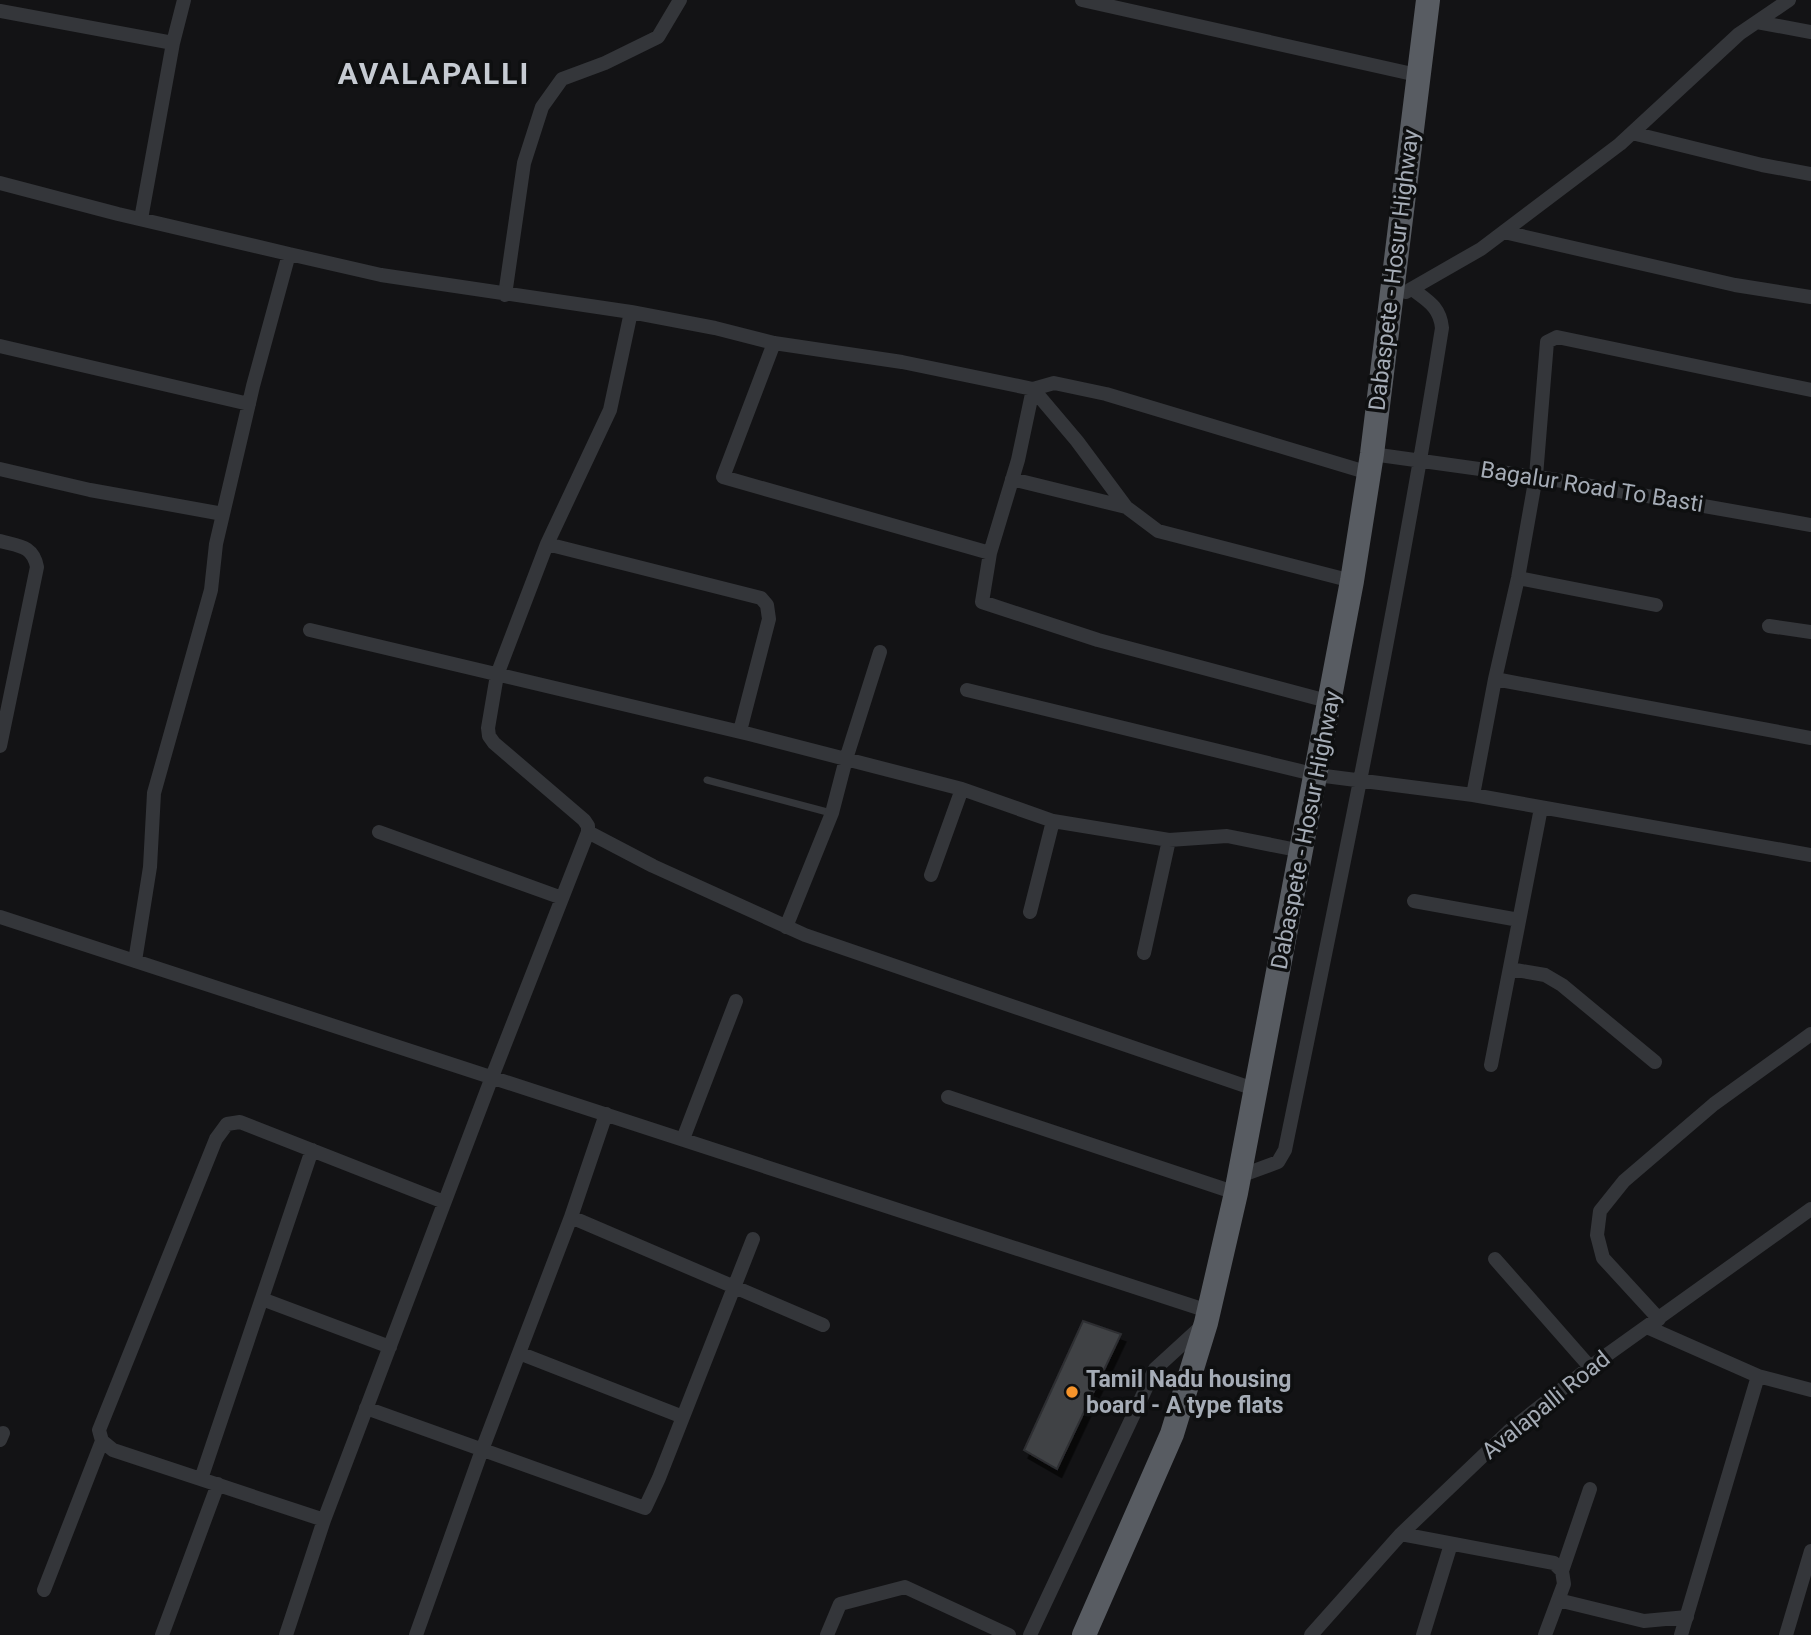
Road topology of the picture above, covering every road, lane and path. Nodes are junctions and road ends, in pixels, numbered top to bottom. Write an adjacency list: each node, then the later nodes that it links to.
1 (184, 0): 9 (street)
2 (680, 0): 18 (street)
3 (1082, 0): 10 (street)
4 (1428, 0): 10 (highway, Dabaspete - Hosur Highway)
5 (1788, 0): 7 (street)
6 (0, 11): 9 (street)
7 (1757, 22): 8 (street); 11 (street)
8 (1811, 32)
9 (173, 43): 14 (street)
10 (1417, 75): 20 (highway, Dabaspete - Hosur Highway)
11 (1632, 133): 12 (street); 15 (street)
12 (1811, 174)
13 (0, 183): 14 (street, Bagalur Road To Basti)
14 (141, 219): 16 (street, Bagalur Road To Basti)
15 (1504, 232): 17 (street); 19 (street)
16 (289, 254): 18 (street, Bagalur Road To Basti); 26 (street)
17 (1412, 289): 20 (street); 27 (street)
18 (505, 295): 21 (street, Bagalur Road To Basti)
19 (1811, 297)
20 (1390, 301): 28 (highway, Dabaspete - Hosur Highway)
21 (631, 312): 22 (street, Bagalur Road To Basti); 36 (street)
22 (774, 343): 24 (street, Bagalur Road To Basti); 37 (street)
23 (0, 346): 26 (street)
24 (1033, 389): 28 (street, Bagalur Road To Basti); 31 (street); 32 (street)
25 (1811, 390): 30 (street)
26 (248, 404): 33 (street)
27 (1421, 461): 28 (street, Bagalur Road To Basti); 30 (street, Bagalur Road To Basti); 55 (street)
28 (1370, 463): 39 (highway, Dabaspete - Hosur Highway)
29 (0, 469): 33 (street)
30 (1536, 476): 34 (street, Bagalur Road To Basti); 38 (street)
31 (1012, 479): 32 (street); 37 (street)
32 (1126, 507): 39 (street)
33 (223, 514): 74 (street)
34 (1811, 525)
35 (0, 541): 51 (street)
36 (547, 544): 45 (street); 49 (street)
37 (990, 553): 48 (street)
38 (1518, 578): 40 (street); 46 (street)
39 (1352, 581): 48 (highway, Dabaspete - Hosur Highway)
40 (1656, 606)
41 (1769, 625): 43 (street)
42 (310, 630): 45 (street)
43 (1811, 632)
44 (880, 652): 52 (street)
45 (498, 674): 49 (street); 62 (street)
46 (1495, 679): 50 (street); 57 (street)
47 (967, 690): 53 (street)
48 (1331, 702): 53 (highway, Dabaspete - Hosur Highway)
49 (740, 731): 52 (street)
50 (1811, 738)
51 (1, 739)
52 (846, 759): 56 (street); 59 (street)
53 (1317, 775): 55 (street); 64 (highway, Dabaspete - Hosur Highway)
54 (707, 780): 59 (lane)
55 (1361, 780): 57 (street); 86 (street)
56 (962, 789): 60 (street); 66 (street)
57 (1473, 795): 58 (street)
58 (1541, 808): 65 (street); 71 (street)
59 (832, 813): 72 (street)
60 (1053, 821): 63 (street); 69 (street)
61 (379, 832): 67 (street)
62 (588, 832): 67 (street); 72 (street)
63 (1169, 840): 64 (street); 73 (street)
64 (1302, 852): 81 (highway, Dabaspete - Hosur Highway)
65 (1811, 855)
66 (931, 875)
67 (562, 898): 80 (street)
68 (1414, 901): 71 (street)
69 (1030, 912)
70 (0, 917): 74 (street)
71 (1520, 920): 75 (street)
72 (786, 927): 81 (street)
73 (1143, 953)
74 (135, 961): 80 (street)
75 (1510, 969): 78 (street); 79 (street)
76 (736, 1001): 84 (street)
77 (1811, 1034): 95 (street)
78 (1655, 1062)
79 (1491, 1065)
80 (492, 1077): 83 (street); 87 (street)
81 (1257, 1090): 86 (highway, Dabaspete - Hosur Highway)
82 (948, 1097): 86 (street)
83 (606, 1114): 84 (street); 89 (street)
84 (683, 1139): 94 (street)
85 (312, 1150): 87 (street); 93 (street); 104 (street)
86 (1238, 1184): 94 (highway, Dabaspete - Hosur Highway)
87 (444, 1202): 97 (street)
88 (1811, 1209): 95 (street, Avalapalli Road)
89 (572, 1217): 92 (street); 98 (street)
90 (752, 1239): 92 (street)
91 (1495, 1259): 99 (street)
92 (735, 1286): 96 (street); 103 (street)
93 (262, 1298): 97 (street); 106 (street)
94 (1207, 1317): 122 (street); 123 (highway, Dabaspete - Hosur Highway)
95 (1653, 1323): 99 (street, Avalapalli Road); 100 (street)
96 (823, 1325)
97 (390, 1347): 102 (street)
98 (519, 1353): 103 (street); 105 (street)
99 (1590, 1367): 110 (street, Avalapalli Road)
100 (1758, 1376): 101 (street); 116 (street)
101 (1811, 1390)
102 (366, 1408): 105 (street); 109 (street)
103 (683, 1417): 105 (street)
104 (102, 1441): 106 (street); 114 (street)
105 (482, 1450): 119 (street)
106 (201, 1479): 107 (street)
107 (218, 1484): 109 (street); 117 (street)
108 (1590, 1489): 113 (street)
109 (324, 1520): 118 (street)
110 (1401, 1534): 111 (street); 124 (street, Avalapalli Road)
111 (1451, 1544): 113 (street); 125 (street)
112 (1811, 1551): 128 (street)
113 (1562, 1571): 115 (street)
114 (44, 1590)
115 (1558, 1600): 116 (street); 126 (street)
116 (1687, 1617): 127 (street)
117 (162, 1635)
118 (286, 1635)
119 (416, 1635)
120 (827, 1635): 121 (street)
121 (1009, 1635)
122 (1030, 1635)
123 (1084, 1635)
124 (1311, 1635)
125 (1423, 1635)
126 (1545, 1635)
127 (1681, 1635)
128 (1786, 1635)

